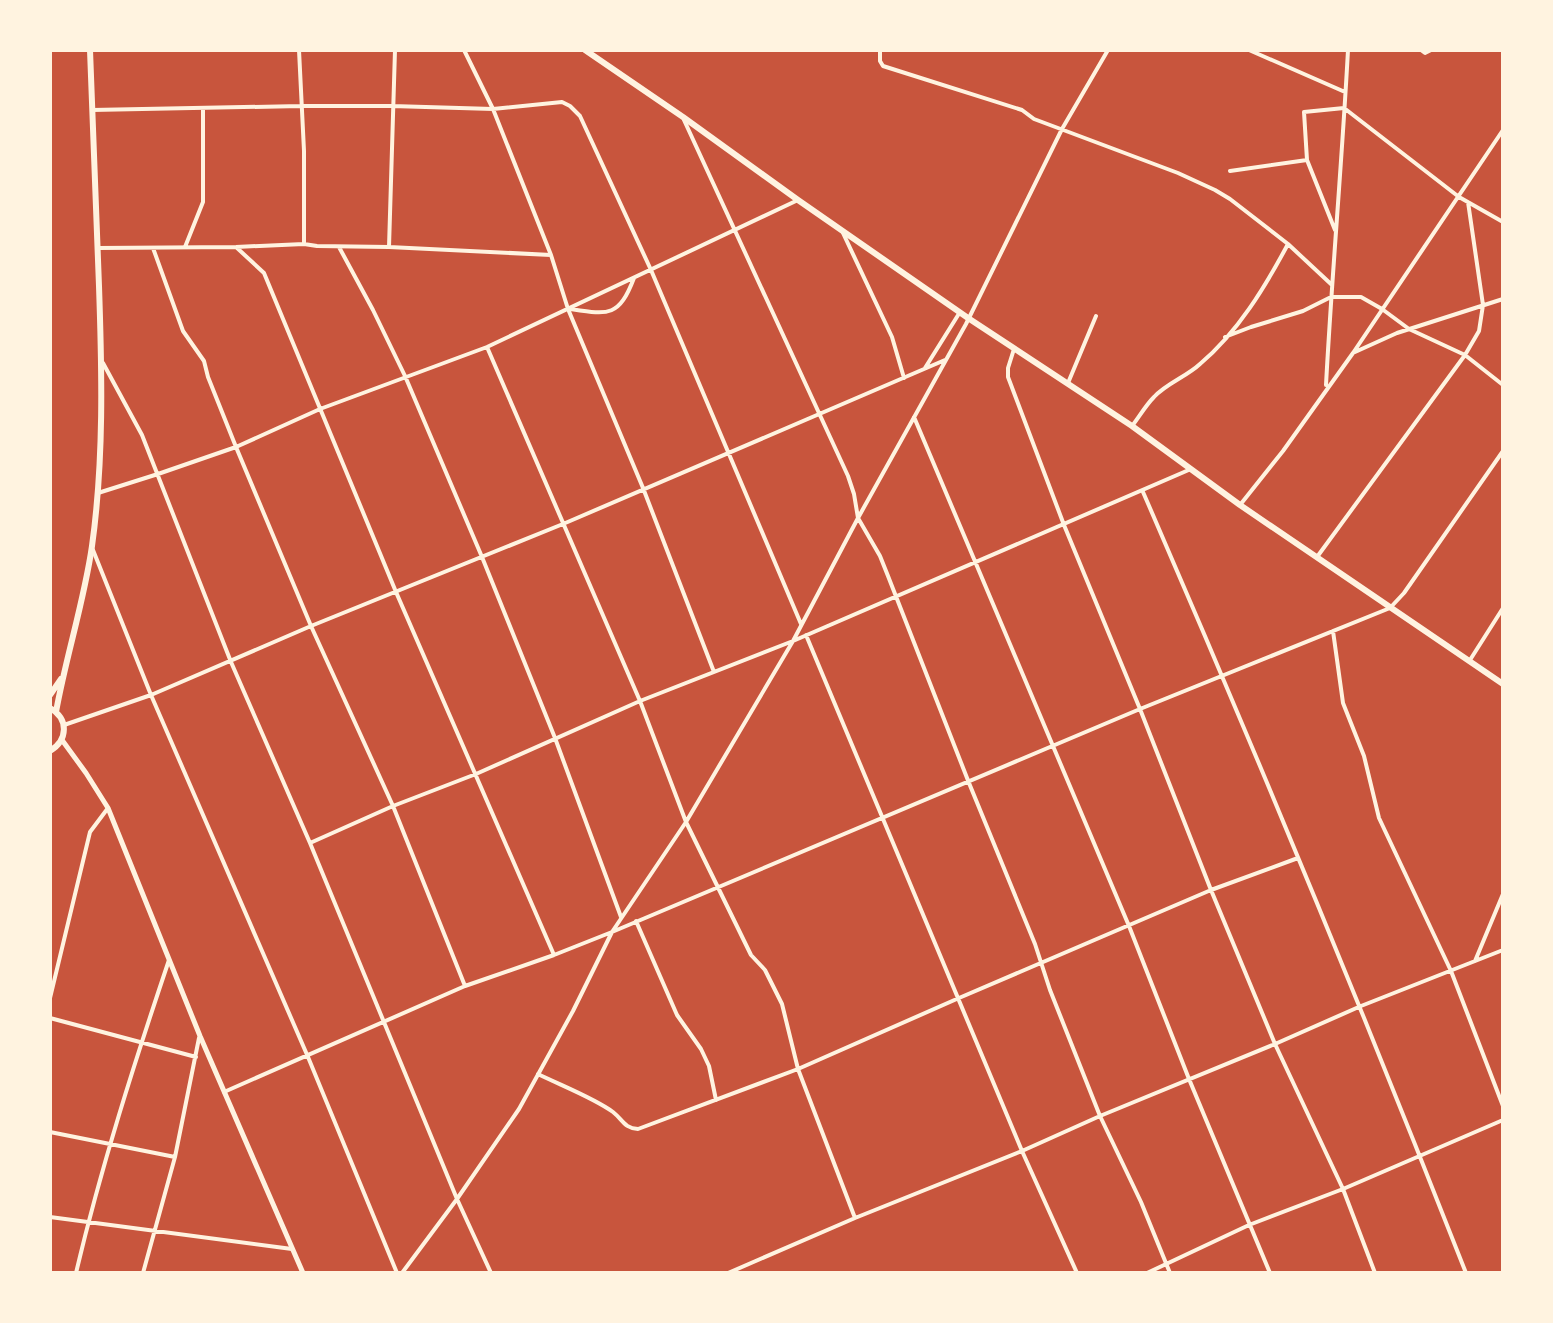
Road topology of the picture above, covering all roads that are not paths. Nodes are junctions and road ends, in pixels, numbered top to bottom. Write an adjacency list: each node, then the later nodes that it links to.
1 (90, 50): 18 (highway)
2 (299, 50): 13 (street)
3 (395, 50): 14 (street)
4 (464, 50): 17 (street)
5 (585, 50): 19 (highway)
6 (880, 50): 20 (street)
7 (1108, 50): 20 (street)
8 (1249, 50): 12 (street)
9 (1348, 50): 12 (street)
10 (1421, 50): 11 (street)
11 (1431, 50)
12 (1345, 92): 15 (street)
13 (301, 106): 14 (street); 16 (street); 31 (street)
14 (392, 106): 17 (street); 36 (street)
15 (1344, 108): 22 (street); 24 (street); 30 (street)
16 (203, 109): 18 (street); 33 (street)
17 (493, 109): 39 (street); 40 (street)
18 (92, 110): 37 (highway)
19 (683, 117): 25 (highway); 28 (street)
20 (1062, 129): 32 (street); 50 (street)
21 (1503, 130): 24 (street)
22 (1307, 160): 23 (street); 30 (street)
23 (1230, 171)
24 (1459, 197): 26 (street); 47 (street)
25 (798, 200): 28 (street); 29 (highway)
26 (1468, 202): 27 (street); 45 (street)
27 (1501, 220)
28 (735, 230): 40 (street); 66 (street)
29 (842, 230): 48 (highway); 61 (street)
30 (1335, 230): 42 (street)
31 (304, 244): 34 (street); 35 (street)
32 (1288, 244): 42 (street); 52 (street)
33 (185, 247): 34 (street); 38 (street)
34 (236, 247): 65 (street)
35 (339, 247): 36 (street); 60 (street)
36 (389, 247): 39 (street)
37 (98, 248): 38 (street); 58 (highway)
38 (153, 248): 69 (street)
39 (551, 255): 46 (street)
40 (651, 270): 41 (street); 71 (street)
41 (634, 278): 46 (street); 46 (street)
42 (1332, 285): 43 (street)
43 (1331, 297): 47 (street); 52 (street); 64 (street)
44 (1503, 299): 45 (street)
45 (1483, 305): 51 (street); 56 (street)
46 (568, 309): 53 (street); 74 (street)
47 (1382, 309): 51 (street); 55 (street)
48 (960, 312): 50 (highway); 59 (street)
49 (1096, 316): 62 (street)
50 (968, 318): 54 (highway); 57 (street)
51 (1409, 329): 55 (street); 56 (street)
52 (1225, 337): 68 (street)
53 (487, 347): 60 (street); 79 (street)
54 (1014, 349): 62 (highway); 80 (street)
55 (1353, 353): 64 (street)
56 (1465, 355): 63 (street); 83 (street)
57 (945, 360): 59 (street); 67 (street)
58 (102, 361): 73 (street); 76 (highway)
59 (924, 370): 61 (street)
60 (405, 376): 65 (street); 82 (street)
61 (904, 378): 66 (street)
62 (1068, 383): 68 (highway)
63 (1503, 385)
64 (1326, 388): 77 (street)
65 (320, 409): 69 (street); 85 (street)
66 (818, 414): 71 (street); 78 (street)
67 (914, 417): 78 (street); 84 (street)
68 (1132, 426): 72 (highway)
69 (236, 447): 73 (street); 90 (street)
70 (1503, 451): 87 (street)
71 (728, 453): 74 (street); 89 (street)
72 (1193, 469): 75 (street); 77 (highway)
73 (158, 474): 76 (street); 94 (street)
74 (643, 488): 79 (street); 96 (street)
75 (1143, 492): 80 (street); 98 (street)
76 (98, 493): 81 (highway)
77 (1240, 505): 83 (highway)
78 (858, 518): 86 (street); 89 (street)
79 (563, 524): 82 (street); 102 (street)
80 (1064, 525): 84 (street); 103 (street)
81 (92, 547): 97 (highway); 101 (street)
82 (482, 557): 85 (street); 106 (street)
83 (1317, 557): 87 (highway)
84 (975, 563): 86 (street); 108 (street)
85 (396, 592): 90 (street); 110 (street)
86 (896, 597): 92 (street); 111 (street)
87 (1390, 608): 91 (street); 95 (highway)
88 (1503, 608): 95 (street)
89 (801, 624): 93 (street)
90 (311, 626): 94 (street); 112 (street)
91 (1333, 631): 98 (street); 130 (street)
92 (806, 635): 93 (street); 114 (street)
93 (793, 641): 96 (street); 115 (street)
94 (231, 662): 101 (street); 116 (street)
95 (1469, 662): 99 (highway)
96 (714, 672): 102 (street)
97 (63, 676): 100 (highway); 104 (highway)
98 (1223, 677): 103 (street); 117 (street)
99 (1503, 684)
100 (50, 695)
101 (151, 695): 105 (street); 141 (street)
102 (640, 701): 106 (street); 115 (street)
103 (1140, 709): 108 (street); 119 (street)
104 (53, 710): 105 (highway)
105 (64, 725): 107 (highway)
106 (555, 738): 110 (street); 121 (street)
107 (62, 740): 109 (highway); 113 (street)
108 (1054, 746): 111 (street); 123 (street)
109 (50, 751)
110 (476, 774): 112 (street); 126 (street)
111 (969, 783): 114 (street); 129 (street)
112 (393, 806): 116 (street); 131 (street)
113 (108, 808): 127 (street); 132 (street)
114 (883, 818): 118 (street); 133 (street)
115 (686, 822): 118 (street); 121 (street)
116 (310, 843): 136 (street)
117 (1298, 858): 119 (street); 134 (street)
118 (717, 887): 122 (street); 142 (street)
119 (1211, 890): 123 (street); 139 (street)
120 (1503, 894): 128 (street)
121 (621, 917): 124 (street)
122 (636, 921): 124 (street); 146 (street)
123 (1129, 926): 129 (street); 144 (street)
124 (612, 932): 126 (street); 143 (street)
125 (1503, 950): 128 (street)
126 (554, 955): 131 (street)
127 (169, 960): 137 (street); 138 (street)
128 (1475, 961): 130 (street)
129 (1041, 964): 133 (street); 148 (street)
130 (1451, 971): 134 (street); 147 (street)
131 (465, 986): 136 (street)
132 (50, 998)
133 (959, 998): 142 (street); 152 (street)
134 (1361, 1006): 139 (street); 154 (street)
135 (50, 1018): 138 (street)
136 (385, 1023): 141 (street); 156 (street)
137 (200, 1036): 140 (street); 145 (street)
138 (141, 1043): 140 (street); 151 (street)
139 (1275, 1044): 144 (street); 155 (street)
140 (196, 1057): 153 (street)
141 (308, 1057): 145 (street); 167 (street)
142 (798, 1069): 146 (street); 158 (street)
143 (538, 1074): 146 (street); 156 (street)
144 (1189, 1079): 148 (street); 160 (street)
145 (224, 1092): 162 (street)
146 (716, 1100)
147 (1503, 1106)
148 (1100, 1116): 152 (street); 163 (street)
149 (1503, 1120): 154 (street)
150 (50, 1132): 151 (street)
151 (110, 1144): 153 (street); 159 (street)
152 (1022, 1151): 158 (street); 170 (street)
153 (175, 1157): 161 (street)
154 (1421, 1157): 155 (street); 175 (street)
155 (1343, 1189): 160 (street); 174 (street)
156 (457, 1199): 167 (street); 168 (street)
157 (50, 1217): 159 (street)
158 (855, 1218): 169 (street)
159 (88, 1222): 161 (street); 164 (street)
160 (1249, 1225): 163 (street); 173 (street)
161 (154, 1232): 162 (street); 165 (street)
162 (292, 1249): 166 (street)
163 (1166, 1265): 171 (street); 172 (street)
164 (76, 1273)
165 (143, 1273)
166 (303, 1273)
167 (399, 1273)
168 (491, 1273)
169 (728, 1273)
170 (1077, 1273)
171 (1147, 1273)
172 (1170, 1273)
173 (1270, 1273)
174 (1375, 1273)
175 (1466, 1273)

